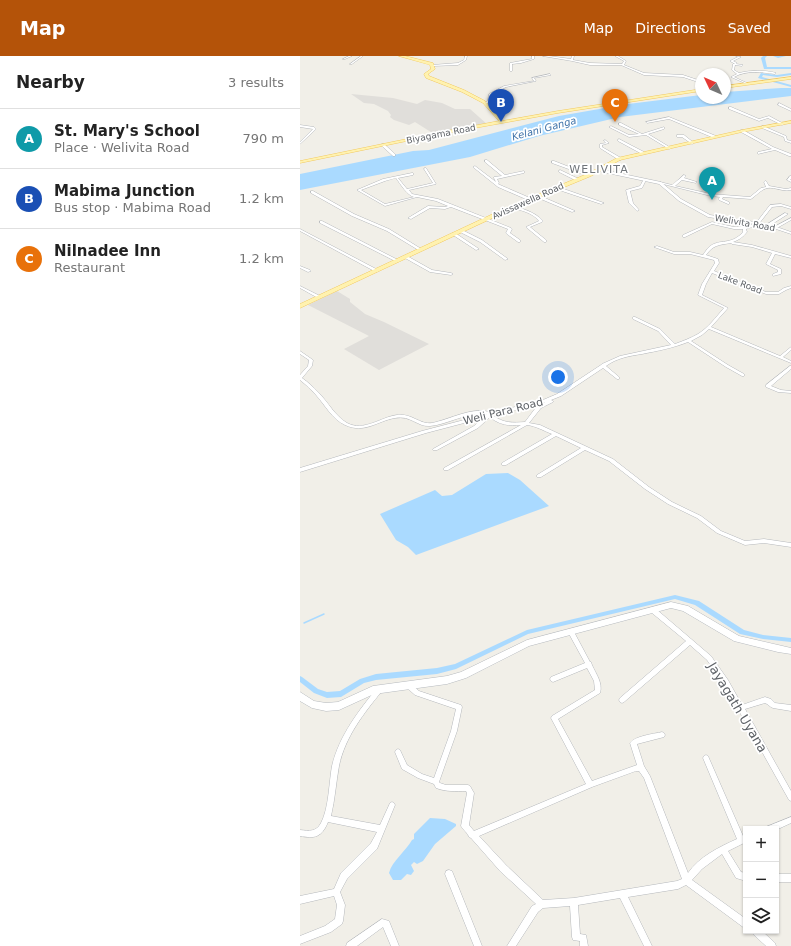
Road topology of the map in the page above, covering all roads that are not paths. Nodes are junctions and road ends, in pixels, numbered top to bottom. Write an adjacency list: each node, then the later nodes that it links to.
1 (351, 56): 10 (street)
2 (362, 56): 12 (street)
3 (401, 56): 14 (main road)
4 (466, 56): 14 (street)
5 (533, 56): 17 (street)
6 (544, 56): 11 (street)
7 (572, 56): 11 (street)
8 (616, 56): 15 (street)
9 (737, 56): 13 (street)
10 (344, 59)
11 (572, 60): 15 (street)
12 (351, 64)
13 (736, 64): 16 (street); 19 (street)
14 (433, 65): 26 (main road)
15 (623, 65): 22 (street)
16 (742, 65)
17 (511, 71)
18 (775, 72): 19 (street)
19 (738, 73): 23 (street)
20 (550, 74): 26 (street)
21 (791, 78): 23 (main road)
22 (695, 80)
23 (748, 84): 24 (main road)
24 (731, 86)
25 (695, 91): 30 (main road, Biyagama Road)
26 (486, 103): 30 (main road)
27 (779, 104): 29 (street)
28 (730, 108): 34 (street)
29 (791, 110)
30 (502, 122): 49 (main road, Biyagama Road)
31 (647, 122): 43 (street)
32 (791, 122): 34 (main road, Avissawella Road)
33 (620, 124): 40 (street)
34 (783, 124): 37 (main road, Avissawella Road)
35 (300, 126): 47 (street)
36 (610, 127): 40 (street)
37 (763, 127): 39 (main road, Avissawella Road); 46 (street)
38 (663, 128): 41 (street)
39 (742, 131): 43 (main road, Avissawella Road); 51 (street)
40 (642, 134): 41 (street)
41 (646, 134): 50 (street)
42 (678, 136): 48 (street)
43 (714, 138): 48 (main road, Avissawella Road)
44 (605, 140): 56 (street)
45 (619, 140): 52 (street)
46 (791, 142)
47 (300, 143)
48 (693, 143): 50 (main road, Avissawella Road)
49 (383, 145): 54 (street); 58 (main road, Biyagama Road)
50 (670, 148): 52 (main road, Avissawella Road)
51 (775, 149): 53 (street); 55 (street)
52 (643, 153): 56 (main road, Avissawella Road)
53 (759, 153)
54 (394, 155)
55 (790, 155)
56 (620, 159): 62 (main road, Avissawella Road)
57 (486, 161): 67 (street)
58 (300, 162)
59 (553, 162): 66 (street)
60 (474, 167): 78 (street)
61 (425, 169): 83 (street)
62 (599, 170): 66 (main road, Avissawella Road); 71 (street, Welivita Road)
63 (560, 171): 73 (street)
64 (523, 172): 67 (street)
65 (412, 174): 69 (street)
66 (589, 175): 73 (main road, Avissawella Road)
67 (504, 176): 78 (street)
68 (685, 176): 72 (street)
69 (396, 177): 83 (street); 85 (street)
70 (791, 177): 74 (street)
71 (642, 179): 77 (street, Welivita Road); 94 (street)
72 (682, 179): 75 (street); 79 (street)
73 (578, 180): 81 (main road, Avissawella Road)
74 (791, 181)
75 (696, 182)
76 (765, 182): 80 (street)
77 (660, 184): 79 (street, Welivita Road); 101 (street, Welivita Road)
78 (499, 186): 88 (street)
79 (673, 186): 87 (street, Welivita Road)
80 (768, 187): 82 (street); 87 (street, Welivita Road)
81 (557, 188): 86 (main road, Avissawella Road); 89 (street)
82 (791, 189)
83 (406, 190): 85 (street)
84 (312, 192): 115 (street)
85 (416, 196): 91 (street)
86 (537, 196): 88 (main road, Avissawella Road); 95 (street)
87 (722, 196): 90 (street)
88 (530, 199): 92 (main road, Avissawella Road)
89 (602, 203)
90 (728, 203)
91 (450, 206): 97 (street); 98 (street)
92 (512, 207): 98 (main road, Avissawella Road); 111 (street)
93 (791, 208): 101 (street)
94 (637, 210)
95 (573, 211)
96 (786, 214): 102 (street)
97 (410, 218)
98 (487, 219): 106 (main road, Avissawella Road); 110 (street)
99 (791, 219): 103 (street)
100 (321, 222): 121 (street)
101 (757, 224): 102 (street, Welivita Road); 104 (street)
102 (768, 225): 103 (street, Welivita Road)
103 (776, 227): 107 (street, Welivita Road)
104 (744, 228): 109 (street); 112 (street)
105 (300, 230): 124 (street)
106 (461, 231): 108 (main road, Avissawella Road); 120 (street)
107 (791, 233)
108 (454, 234): 114 (street); 115 (main road, Avissawella Road)
109 (684, 236)
110 (519, 241)
111 (545, 241)
112 (732, 243): 116 (street); 117 (street)
113 (656, 247): 117 (street)
114 (477, 249)
115 (421, 250): 118 (main road, Avissawella Road)
116 (774, 252): 119 (street); 127 (street)
117 (704, 256): 125 (street, Lake Road)
118 (406, 257): 121 (main road, Avissawella Road); 126 (street)
119 (791, 257)
120 (506, 259)
121 (398, 261): 124 (main road, Avissawella Road)
122 (300, 266): 123 (street)
123 (309, 271)
124 (377, 271): 130 (main road, Avissawella Road)
125 (712, 272): 129 (street, Lake Road); 133 (street, Weli Para Road)
126 (451, 274)
127 (774, 275)
128 (300, 287): 130 (street)
129 (791, 288)
130 (319, 297): 131 (main road, Avissawella Road)
131 (300, 306)
132 (634, 318): 135 (street)
133 (709, 327): 134 (street, Weli Para Road); 138 (street)
134 (688, 341): 135 (street, Weli Para Road); 142 (street)
135 (674, 346): 140 (street, Weli Para Road)
136 (791, 348): 138 (street)
137 (300, 352): 146 (street)
138 (781, 357): 139 (street)
139 (791, 362)
140 (602, 365): 143 (street); 145 (street, Weli Para Road)
141 (791, 367): 144 (street)
142 (743, 375)
143 (618, 378)
144 (791, 392)
145 (556, 396): 146 (street, Weli Para Road); 147 (street)
146 (489, 414): 147 (street); 150 (street); 153 (street, Weli Para Road)
147 (525, 425): 148 (street); 152 (street)
148 (556, 434): 149 (street); 151 (street)
149 (583, 447): 154 (street); 155 (street)
150 (435, 448)
151 (504, 464)
152 (446, 469)
153 (300, 470)
154 (539, 476)
155 (791, 544)
156 (654, 611): 157 (main road); 158 (street, Jayagath Uyana); 159 (main road)
157 (571, 632): 160 (street); 162 (main road)
158 (690, 641): 165 (street); 166 (street, Jayagath Uyana)
159 (791, 651)
160 (589, 664): 161 (street); 173 (street)
161 (553, 679)
162 (407, 685): 163 (main road); 172 (street)
163 (380, 689): 164 (main road); 176 (street)
164 (300, 696)
165 (622, 700)
166 (741, 708): 167 (street); 174 (street, Jayagath Uyana)
167 (791, 708)
168 (662, 734): 171 (street)
169 (398, 752): 172 (street)
170 (706, 758): 182 (street)
171 (641, 768): 173 (street); 189 (street)
172 (436, 782): 181 (street)
173 (590, 785): 181 (street)
174 (791, 798)
175 (392, 805): 179 (street)
176 (326, 818): 179 (street); 180 (street)
177 (791, 820): 178 (street)
178 (776, 826)
179 (381, 829): 190 (street)
180 (300, 833)
181 (472, 835): 194 (street)
182 (743, 837)
183 (743, 840): 184 (street)
184 (723, 850): 186 (street); 189 (street)
185 (449, 874): 200 (street)
186 (743, 876)
187 (779, 878): 188 (street)
188 (791, 878)
189 (687, 881): 191 (street); 195 (street)
190 (336, 892): 192 (street); 197 (street)
191 (622, 894): 193 (street); 203 (street)
192 (300, 900)
193 (574, 902): 194 (street); 202 (street)
194 (542, 904): 201 (street)
195 (743, 922)
196 (759, 934): 204 (street)
197 (300, 940)
198 (350, 946): 199 (street)
199 (395, 946)
200 (478, 946)
201 (511, 946)
202 (584, 946)
203 (648, 946)
204 (772, 946)

